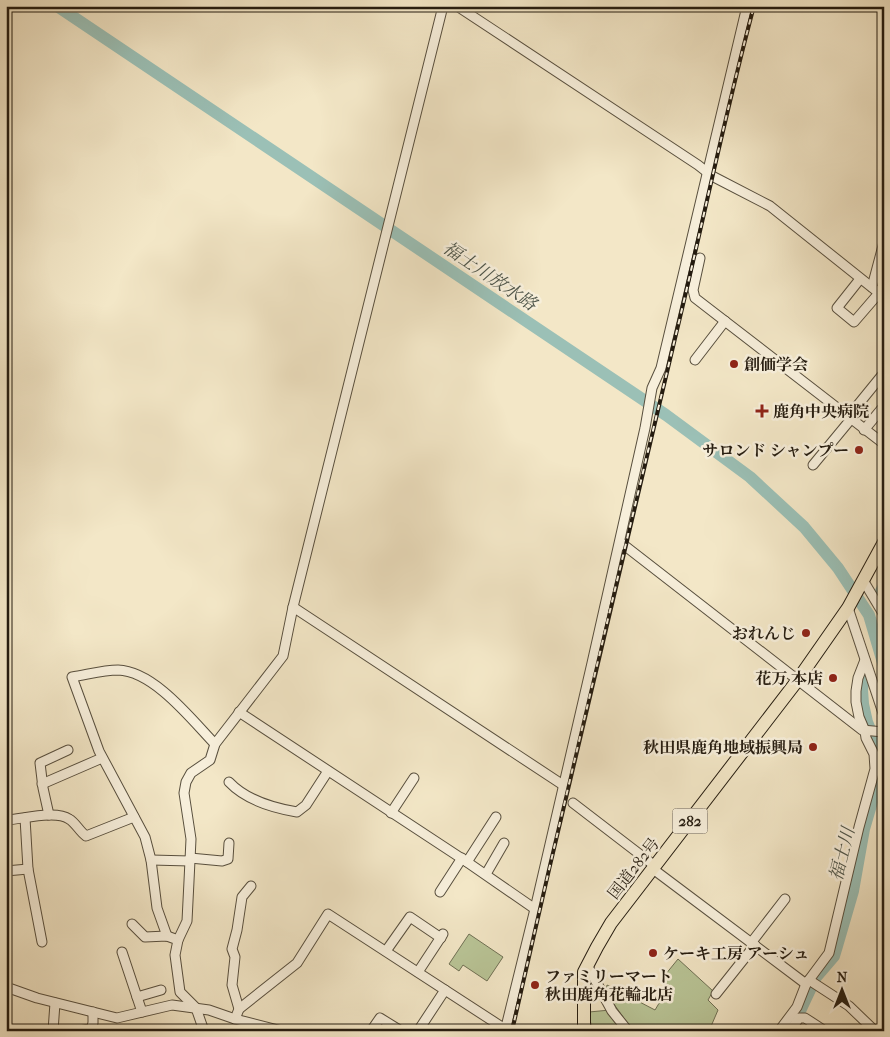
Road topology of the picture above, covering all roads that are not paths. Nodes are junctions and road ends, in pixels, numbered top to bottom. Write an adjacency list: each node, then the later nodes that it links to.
1 (443, 6): 20 (street)
2 (457, 6): 4 (street)
3 (747, 6): 4 (street)
4 (707, 172): 7 (street); 17 (street)
5 (884, 242): 8 (street)
6 (700, 258): 9 (street)
7 (860, 279): 8 (street); 8 (street)
8 (878, 292)
9 (725, 321): 10 (street); 13 (street)
10 (695, 360)
11 (883, 374): 13 (street)
12 (884, 406): 14 (street)
13 (850, 418): 14 (street); 16 (street)
14 (864, 430): 15 (street)
15 (884, 444)
16 (812, 465)
17 (620, 542): 24 (street); 35 (street)
18 (884, 542): 19 (highway, 国道282号 / 282)
19 (863, 581): 21 (highway, 国道282号 / 282); 22 (street)
20 (293, 607): 25 (street); 35 (street)
21 (848, 608): 23 (street); 24 (highway, 国道282号 / 282)
22 (884, 615)
23 (865, 660): 26 (street); 27 (street)
24 (797, 681): 27 (street); 48 (highway, 国道282号 / 282)
25 (239, 712): 28 (street); 31 (street)
26 (884, 716)
27 (873, 732): 65 (street)
28 (215, 744): 30 (street); 46 (street)
29 (68, 750): 34 (street)
30 (102, 758): 34 (street); 39 (street)
31 (328, 771): 33 (street); 37 (street)
32 (414, 778): 37 (street)
33 (229, 782)
34 (42, 784): 38 (street)
35 (563, 785): 55 (street)
36 (573, 803): 48 (street)
37 (391, 812): 47 (street)
38 (49, 815): 39 (street); 41 (street)
39 (134, 817): 45 (street)
40 (496, 817): 47 (street)
41 (25, 818): 42 (street); 49 (street)
42 (6, 820)
43 (229, 843): 46 (street)
44 (504, 843): 51 (street)
45 (151, 860): 46 (street); 57 (street)
46 (190, 860): 58 (street)
47 (464, 860): 51 (street); 53 (street)
48 (654, 868): 60 (street); 63 (highway, 国道282号 / 282)
49 (28, 869): 50 (street); 59 (street)
50 (6, 871)
51 (486, 874): 55 (street)
52 (251, 886): 73 (street)
53 (440, 892)
54 (784, 899): 60 (street)
55 (535, 909): 77 (street)
56 (132, 924): 57 (street)
57 (167, 936): 58 (street)
58 (178, 940): 72 (street)
59 (42, 942)
60 (753, 944): 65 (street); 69 (street)
61 (386, 951): 64 (street); 64 (street); 73 (street)
62 (122, 952): 70 (street)
63 (587, 965): 85 (highway, 国道282号 / 282); 86 (street)
64 (418, 972): 68 (street)
65 (811, 983): 87 (street); 90 (street)
66 (6, 987): 71 (street)
67 (161, 990): 70 (street)
68 (445, 990): 77 (street); 84 (street)
69 (716, 994)
70 (137, 997): 75 (street)
71 (55, 1003): 74 (street); 78 (street)
72 (196, 1008): 75 (street); 76 (street); 80 (street)
73 (239, 1009): 76 (street)
74 (93, 1012): 75 (street); 79 (street)
75 (142, 1012)
76 (235, 1019): 81 (street)
77 (505, 1030)
78 (53, 1031)
79 (79, 1031)
80 (204, 1031)
81 (282, 1031)
82 (371, 1031): 83 (street)
83 (401, 1031)
84 (418, 1031)
85 (584, 1031)
86 (628, 1031)
87 (779, 1031)
88 (790, 1031): 89 (street)
89 (825, 1031)
90 (875, 1031)

